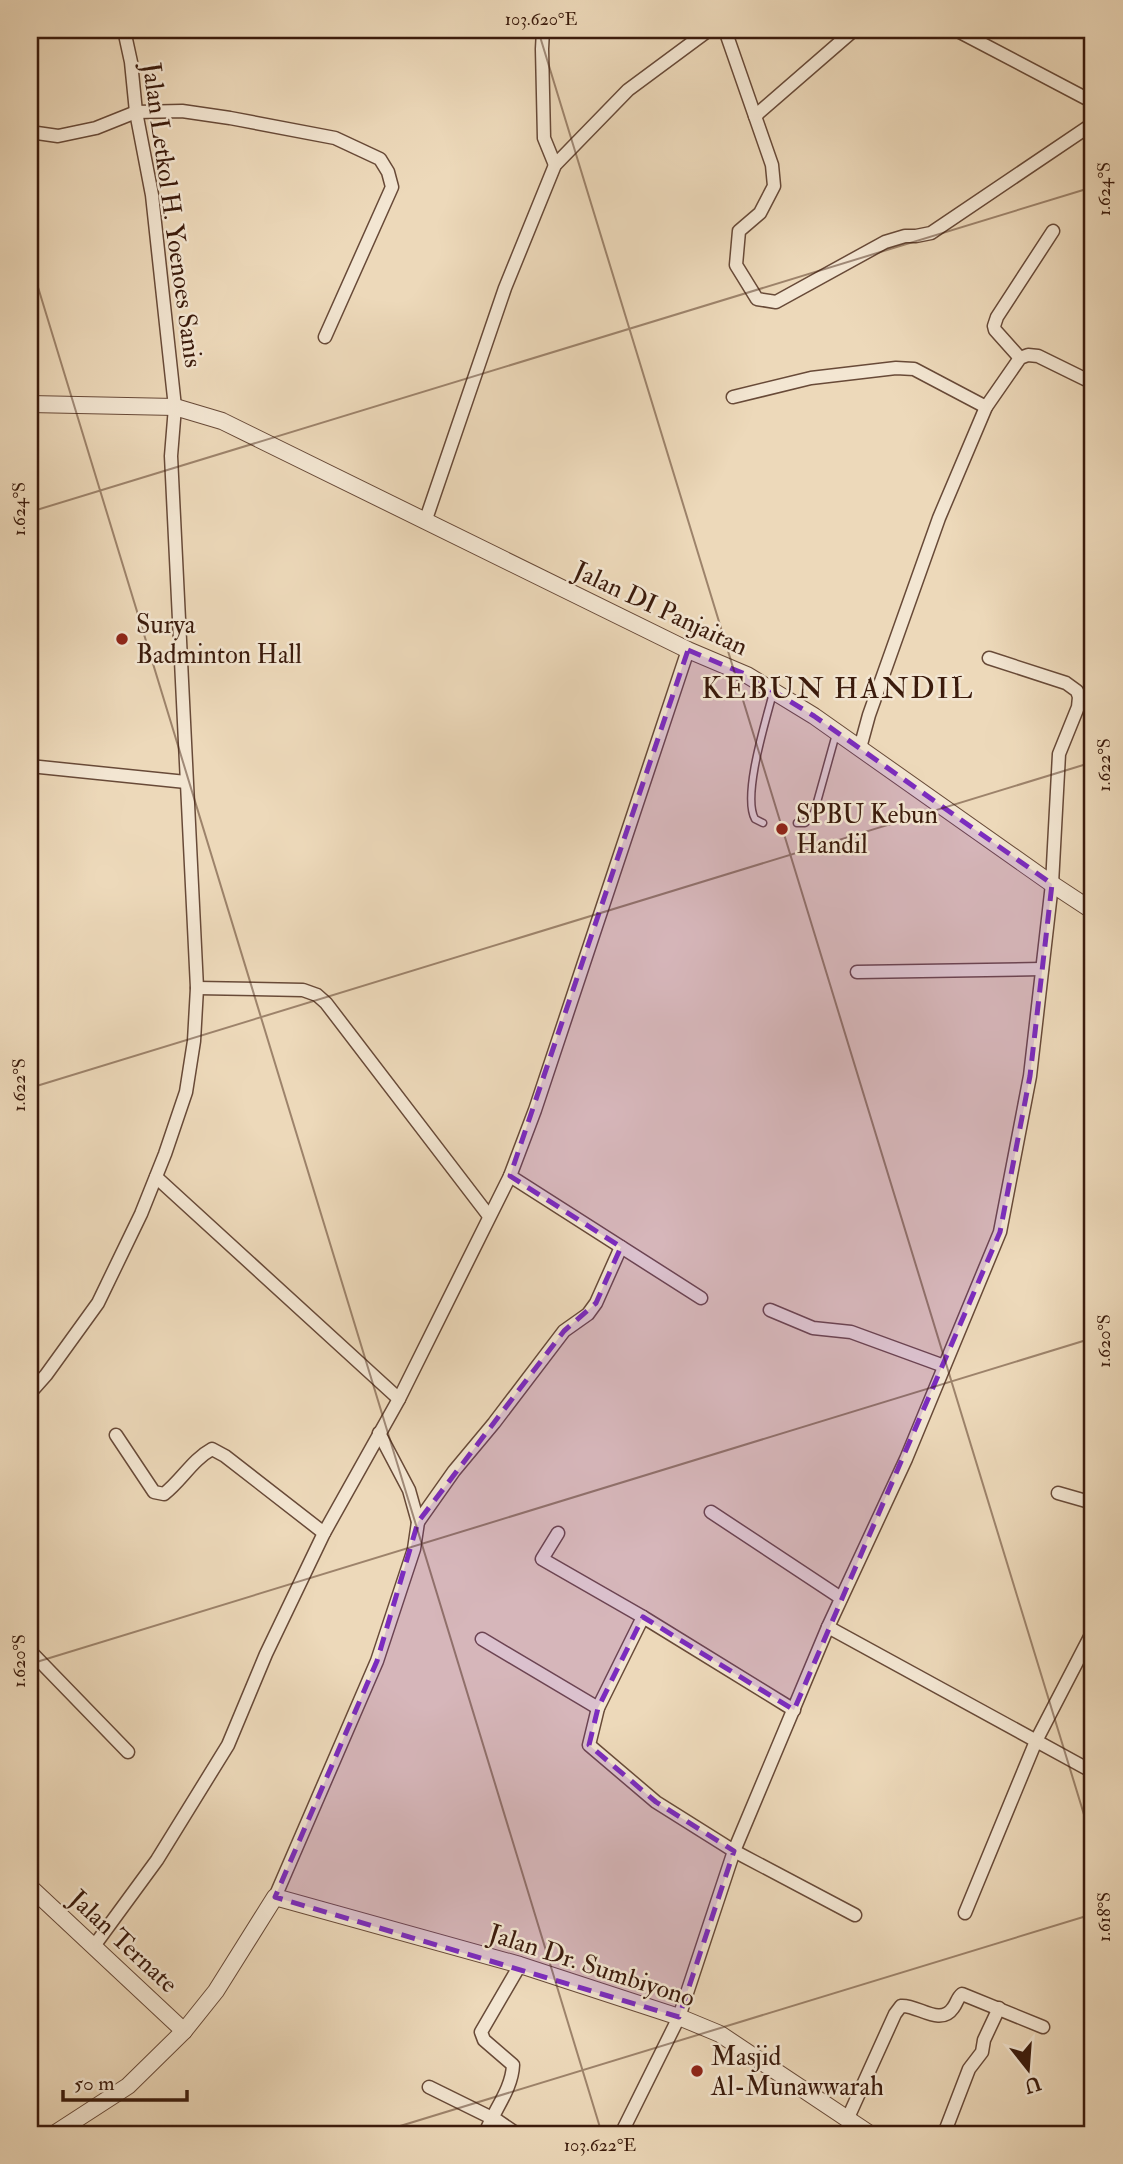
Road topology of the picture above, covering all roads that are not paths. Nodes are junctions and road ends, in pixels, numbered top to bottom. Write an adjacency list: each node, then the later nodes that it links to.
1 (124, 30): 8 (street, Jalan Letkol H. Yoenoes Sanis)
2 (543, 30): 12 (street)
3 (709, 30): 12 (street)
4 (725, 30): 9 (street)
5 (854, 30): 9 (street)
6 (956, 30): 7 (street)
7 (1093, 102)
8 (136, 112): 11 (street); 14 (street); 19 (street, Jalan Letkol H. Yoenoes Sanis)
9 (755, 116): 10 (street)
10 (1093, 120)
11 (30, 132)
12 (555, 165): 21 (street)
13 (1053, 232): 15 (street)
14 (326, 337)
15 (1020, 358): 16 (street); 20 (street)
16 (1093, 383)
17 (733, 397): 20 (street)
18 (30, 404): 19 (street)
19 (175, 407): 21 (street, Jalan DI Panjaitan); 28 (street, Jalan Letkol H. Yoenoes Sanis)
20 (986, 407): 26 (street)
21 (425, 522): 22 (street, Jalan DI Panjaitan)
22 (688, 650): 24 (street, Jalan DI Panjaitan); 37 (street)
23 (989, 658): 31 (street)
24 (774, 691): 25 (street, Jalan DI Panjaitan); 29 (lane)
25 (836, 732): 26 (street, Jalan DI Panjaitan); 30 (lane)
26 (860, 748): 31 (street, Jalan DI Panjaitan)
27 (30, 766): 28 (street)
28 (186, 782): 35 (street, Jalan Letkol H. Yoenoes Sanis)
29 (763, 823)
30 (797, 823)
31 (1052, 884): 32 (street, Jalan DI Panjaitan); 33 (street)
32 (1093, 911)
33 (1042, 969): 34 (street); 42 (street)
34 (857, 972)
35 (197, 988): 36 (street, Jalan Letkol H. Yoenoes Sanis); 38 (street)
36 (156, 1177): 43 (street, Jalan Letkol H. Yoenoes Sanis); 44 (street)
37 (510, 1177): 38 (street); 39 (street)
38 (489, 1216): 44 (street)
39 (621, 1247): 40 (street); 50 (street)
40 (701, 1298)
41 (770, 1310): 42 (street)
42 (944, 1366): 53 (street)
43 (30, 1393)
44 (399, 1399): 45 (street)
45 (379, 1433): 50 (street); 51 (street)
46 (116, 1435): 51 (street)
47 (1058, 1493): 48 (street)
48 (1093, 1503)
49 (711, 1513): 53 (street)
50 (418, 1522): 66 (street)
51 (324, 1533): 69 (street)
52 (558, 1533): 54 (street)
53 (841, 1598): 55 (street)
54 (643, 1617): 59 (street); 60 (street)
55 (828, 1626): 60 (street); 61 (street)
56 (1093, 1631): 61 (street)
57 (482, 1639): 59 (street)
58 (30, 1651): 62 (street)
59 (598, 1708): 64 (street)
60 (794, 1710): 64 (street)
61 (1036, 1741): 63 (street); 67 (street)
62 (128, 1752)
63 (1093, 1772)
64 (734, 1851): 68 (street); 72 (street)
65 (30, 1887): 69 (street, Jalan Ternate)
66 (275, 1897): 70 (street, Jalan Dr. Sumbiyono); 74 (street)
67 (965, 1913)
68 (855, 1914)
69 (94, 1945): 74 (street, Jalan Ternate)
70 (520, 1965): 72 (street, Jalan Dr. Sumbiyono); 76 (street)
71 (999, 2008): 73 (street); 77 (street); 83 (street)
72 (679, 2017): 77 (street, Jalan Dr. Sumbiyono); 81 (street)
73 (1044, 2027)
74 (184, 2031): 78 (street)
75 (429, 2087): 76 (street)
76 (491, 2117): 79 (street); 80 (street)
77 (847, 2120): 82 (street, Jalan Dr. Sumbiyono)
78 (54, 2134)
79 (485, 2134)
80 (517, 2134)
81 (621, 2134)
82 (870, 2134)
83 (944, 2134)

